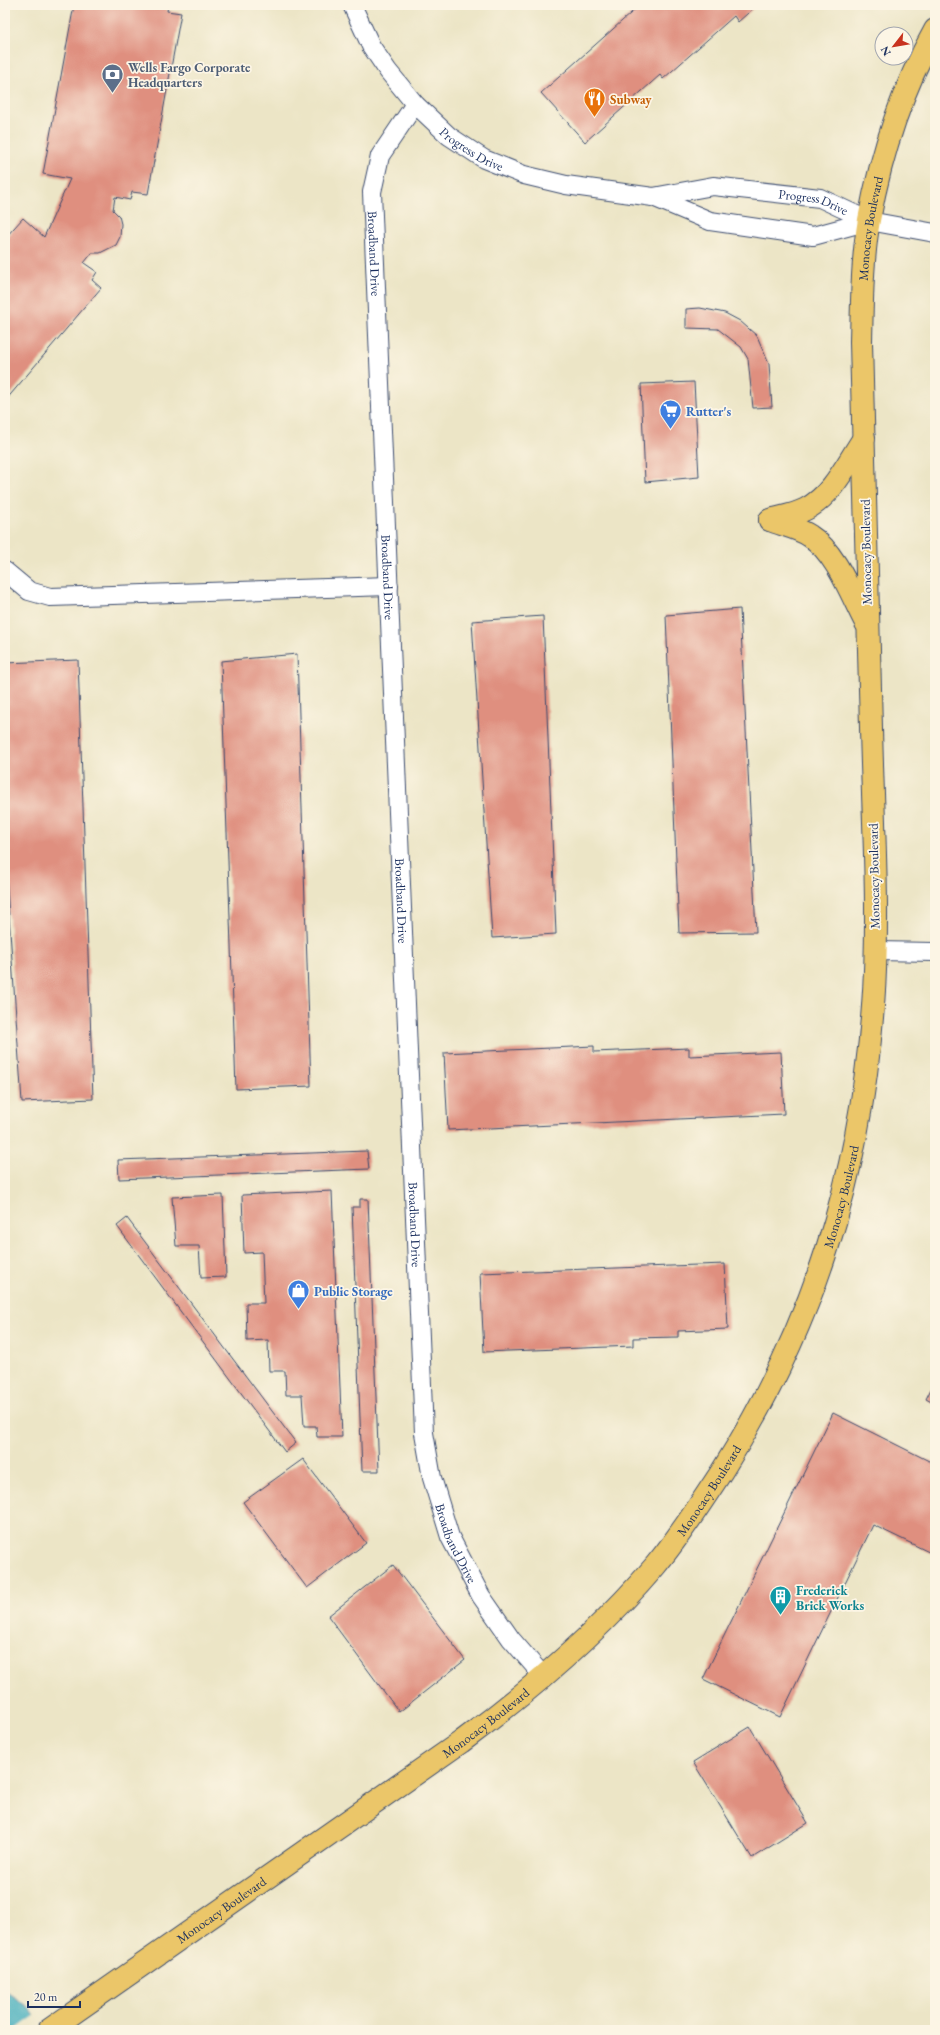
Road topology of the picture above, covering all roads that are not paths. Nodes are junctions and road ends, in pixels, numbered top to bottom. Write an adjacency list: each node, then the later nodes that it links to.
1 (352, 5): 3 (street, Progress Drive)
2 (935, 30): 5 (main road, Monocacy Boulevard)
3 (416, 104): 4 (street, Progress Drive); 9 (street, Broadband Drive)
4 (653, 197): 5 (street, Progress Drive); 5 (street, Progress Drive)
5 (869, 221): 6 (street); 7 (main road, Monocacy Boulevard)
6 (935, 233)
7 (864, 438): 10 (main road, Monocacy Boulevard); 10 (main road)
8 (5, 571): 9 (street)
9 (389, 586): 13 (street, Broadband Drive)
10 (868, 627): 11 (main road, Monocacy Boulevard)
11 (876, 951): 12 (street); 13 (main road, Monocacy Boulevard)
12 (935, 952)
13 (544, 1677): 14 (main road, Monocacy Boulevard)
14 (49, 2030)

